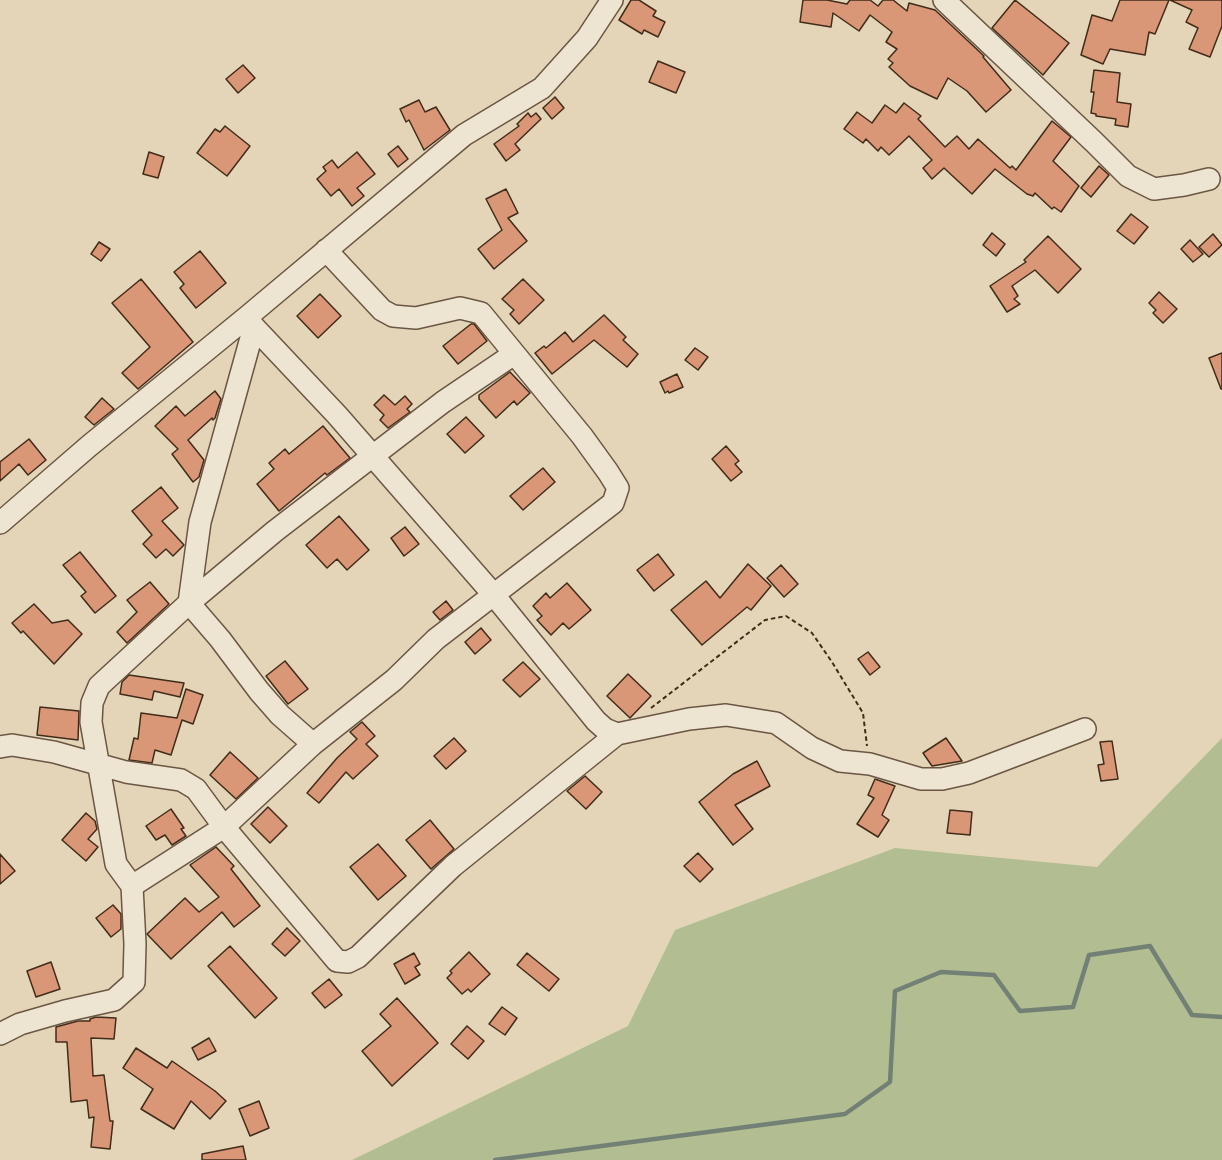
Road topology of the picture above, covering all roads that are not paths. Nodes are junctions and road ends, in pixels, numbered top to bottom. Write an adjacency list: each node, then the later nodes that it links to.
1 (612, 0): 4 (street)
2 (944, 0): 3 (street)
3 (1209, 179)
4 (326, 250): 5 (street); 6 (street)
5 (250, 322): 7 (street); 8 (street); 10 (street)
6 (514, 354): 7 (street); 9 (street)
7 (372, 456): 9 (street); 10 (street)
8 (0, 523)
9 (493, 594): 12 (street); 13 (street)
10 (189, 603): 13 (street); 15 (street)
11 (1085, 729): 12 (street)
12 (617, 734): 16 (street)
13 (313, 744): 16 (street)
14 (0, 747): 15 (street)
15 (100, 765): 16 (street); 17 (street)
16 (224, 827): 17 (street)
17 (132, 886): 18 (street)
18 (0, 1034)

